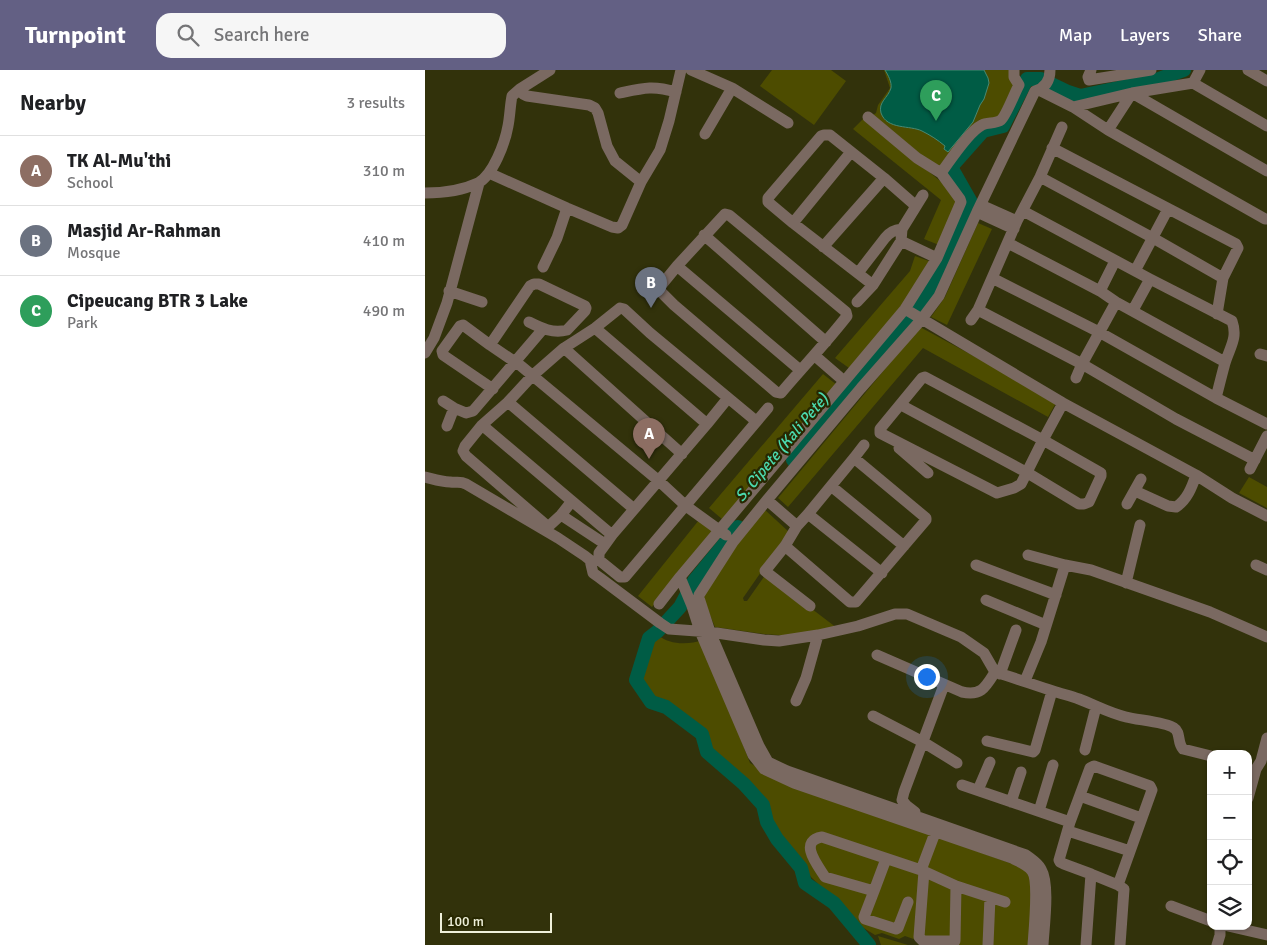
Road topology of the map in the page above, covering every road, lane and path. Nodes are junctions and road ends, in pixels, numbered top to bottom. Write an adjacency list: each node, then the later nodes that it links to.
1 (549, 70): 12 (street)
2 (681, 70): 14 (street)
3 (691, 70): 13 (street)
4 (1014, 70): 28 (street)
5 (1091, 70): 6 (street)
6 (1151, 70)
7 (1200, 70): 11 (street)
8 (1249, 70): 10 (street)
9 (1046, 80): 17 (street); 37 (street)
10 (1267, 81)
11 (1193, 82): 16 (street); 20 (street)
12 (520, 88): 27 (street); 31 (street)
13 (732, 88): 19 (street); 23 (street)
14 (676, 92): 15 (street); 31 (street)
15 (620, 93)
16 (1132, 94): 17 (street); 22 (street); 26 (street)
17 (1073, 107): 22 (street)
18 (867, 117): 28 (street)
19 (788, 123)
20 (1267, 126)
21 (1062, 128): 24 (street)
22 (1108, 130): 39 (street)
23 (705, 134)
24 (1052, 148): 29 (street); 38 (street)
25 (851, 152): 30 (street); 41 (street); 41 (street)
26 (1267, 171)
27 (489, 173): 32 (street); 36 (street)
28 (941, 173): 48 (street)
29 (1040, 177): 40 (street); 44 (street)
30 (884, 178): 35 (street); 47 (street)
31 (641, 182): 36 (street)
32 (479, 183): 33 (street); 58 (street)
33 (425, 193)
34 (923, 195): 35 (street)
35 (916, 206): 42 (street)
36 (567, 208): 51 (street)
37 (979, 209): 40 (street); 67 (street)
38 (1168, 209): 44 (street); 55 (street)
39 (1267, 219)
40 (1018, 220): 46 (street); 49 (street)
41 (793, 223): 47 (street)
42 (902, 229): 45 (street); 53 (street)
43 (704, 236): 50 (street); 73 (street); 73 (street)
44 (1153, 238): 52 (street); 55 (street)
45 (901, 241): 48 (street); 57 (street)
46 (1008, 243): 54 (street); 59 (street)
47 (823, 246): 53 (street)
48 (937, 258): 63 (street)
49 (1115, 261): 52 (street); 59 (street)
50 (677, 266): 81 (street); 81 (street)
51 (543, 268)
52 (1135, 271): 56 (street)
53 (858, 273): 57 (street)
54 (992, 278): 64 (street); 72 (street)
55 (1223, 278): 66 (street)
56 (1150, 279): 65 (street); 66 (street)
57 (873, 285): 61 (street)
58 (449, 291): 60 (street); 76 (street)
59 (1100, 291): 62 (street)
60 (482, 302)
61 (857, 302)
62 (1116, 302): 65 (street); 72 (street)
63 (906, 310): 67 (street); 83 (street)
64 (978, 310): 68 (street); 79 (street)
65 (1133, 310): 78 (street)
66 (1217, 314): 78 (street)
67 (919, 319): 89 (street); 112 (street)
68 (971, 320)
69 (529, 322): 71 (street)
70 (595, 328): 75 (street); 85 (street); 94 (street)
71 (543, 329): 74 (street); 80 (street)
72 (1099, 332): 79 (street); 86 (street)
73 (826, 342): 77 (street)
74 (490, 345): 80 (street); 84 (street)
75 (564, 348): 80 (street); 102 (street)
76 (425, 353)
77 (814, 355): 81 (street); 83 (street)
78 (1225, 362): 86 (street)
79 (1082, 364): 82 (street); 99 (street)
80 (524, 369): 84 (street); 88 (street); 109 (street)
81 (800, 370)
82 (1076, 378)
83 (844, 381): 122 (street)
84 (493, 388): 91 (street)
85 (728, 398): 93 (street); 94 (street)
86 (1216, 398): 95 (street)
87 (443, 401): 91 (street)
88 (508, 402): 97 (street); 116 (street)
89 (1063, 403): 100 (street); 106 (street)
90 (901, 405): 98 (street); 100 (street); 104 (street)
91 (455, 408): 96 (street)
92 (768, 408): 93 (street)
93 (756, 422): 115 (street)
94 (707, 424): 102 (street)
95 (1267, 424)
96 (447, 426)
97 (482, 426): 113 (street); 118 (street)
98 (884, 436): 104 (street); 105 (street)
99 (1267, 436)
100 (1043, 440): 104 (street); 104 (street)
101 (864, 445): 103 (street)
102 (682, 454): 109 (street)
103 (855, 458): 110 (street); 125 (street)
104 (1026, 472)
105 (928, 473)
106 (1196, 475): 111 (street); 119 (street)
107 (434, 479): 138 (street)
108 (1141, 479): 111 (street)
109 (659, 481): 115 (street); 116 (street)
110 (831, 486): 117 (street); 125 (street)
111 (1135, 491): 114 (street)
112 (767, 500): 121 (street); 122 (street)
113 (572, 501): 118 (street); 123 (street)
114 (1127, 504)
115 (686, 506): 122 (street); 123 (street)
116 (634, 509): 123 (street)
117 (808, 514): 121 (street); 129 (street)
118 (561, 515): 123 (street)
119 (1267, 516)
120 (1140, 525): 131 (street)
121 (797, 526): 124 (street)
122 (727, 536): 130 (street); 138 (street)
123 (609, 540)
124 (785, 546): 129 (street); 135 (street)
125 (903, 546): 129 (street)
126 (1028, 555): 128 (street)
127 (976, 565): 132 (street)
128 (1065, 565): 131 (street); 132 (street)
129 (881, 573)
130 (682, 581): 134 (street); 138 (street)
131 (1126, 583): 140 (street)
132 (1055, 595): 136 (street)
133 (986, 600): 136 (street)
134 (659, 604)
135 (810, 606)
136 (1047, 625): 143 (street)
137 (1016, 630): 142 (street)
138 (705, 631): 139 (street); 159 (street)
139 (818, 635): 142 (street); 146 (street)
140 (1267, 637)
141 (877, 655): 144 (street)
142 (997, 673): 143 (street); 144 (street)
143 (1025, 681): 145 (street)
144 (943, 684): 151 (street)
145 (1052, 691): 147 (street); 150 (street)
146 (796, 701)
147 (1096, 707): 152 (street); 153 (street)
148 (873, 716): 151 (street)
149 (1267, 738): 157 (street)
150 (987, 741)
151 (923, 742): 155 (street); 166 (street)
152 (1085, 750)
153 (1207, 755)
154 (990, 762): 161 (street)
155 (957, 763)
156 (1053, 765): 165 (street)
157 (1258, 765): 162 (street)
158 (1021, 772): 164 (street)
159 (786, 775): 166 (street); 169 (street)
160 (962, 785): 161 (street)
161 (978, 790): 164 (street)
162 (1249, 795)
163 (1080, 796): 167 (street); 167 (street); 168 (street)
164 (1011, 802): 165 (street)
165 (1039, 812): 168 (street)
166 (920, 817): 169 (street)
167 (1141, 818): 170 (street)
168 (1069, 826): 170 (street); 173 (street)
169 (937, 828): 172 (street); 187 (street); 188 (street)
170 (1130, 851): 174 (street)
171 (886, 859): 172 (street); 176 (street); 176 (street)
172 (923, 871): 175 (street); 185 (street)
173 (1091, 874): 174 (street); 189 (street)
174 (1118, 885): 190 (street)
175 (957, 886): 177 (street); 185 (street)
176 (874, 892): 178 (street)
177 (990, 897): 179 (street); 186 (street)
178 (908, 902)
179 (1005, 902)
180 (1171, 906): 181 (street)
181 (1207, 920)
182 (1220, 930): 191 (street)
183 (1246, 930): 184 (street)
184 (1267, 935)
185 (955, 943)
186 (988, 945)
187 (1033, 945)
188 (1043, 945)
189 (1086, 945)
190 (1120, 945)
191 (1217, 945)

